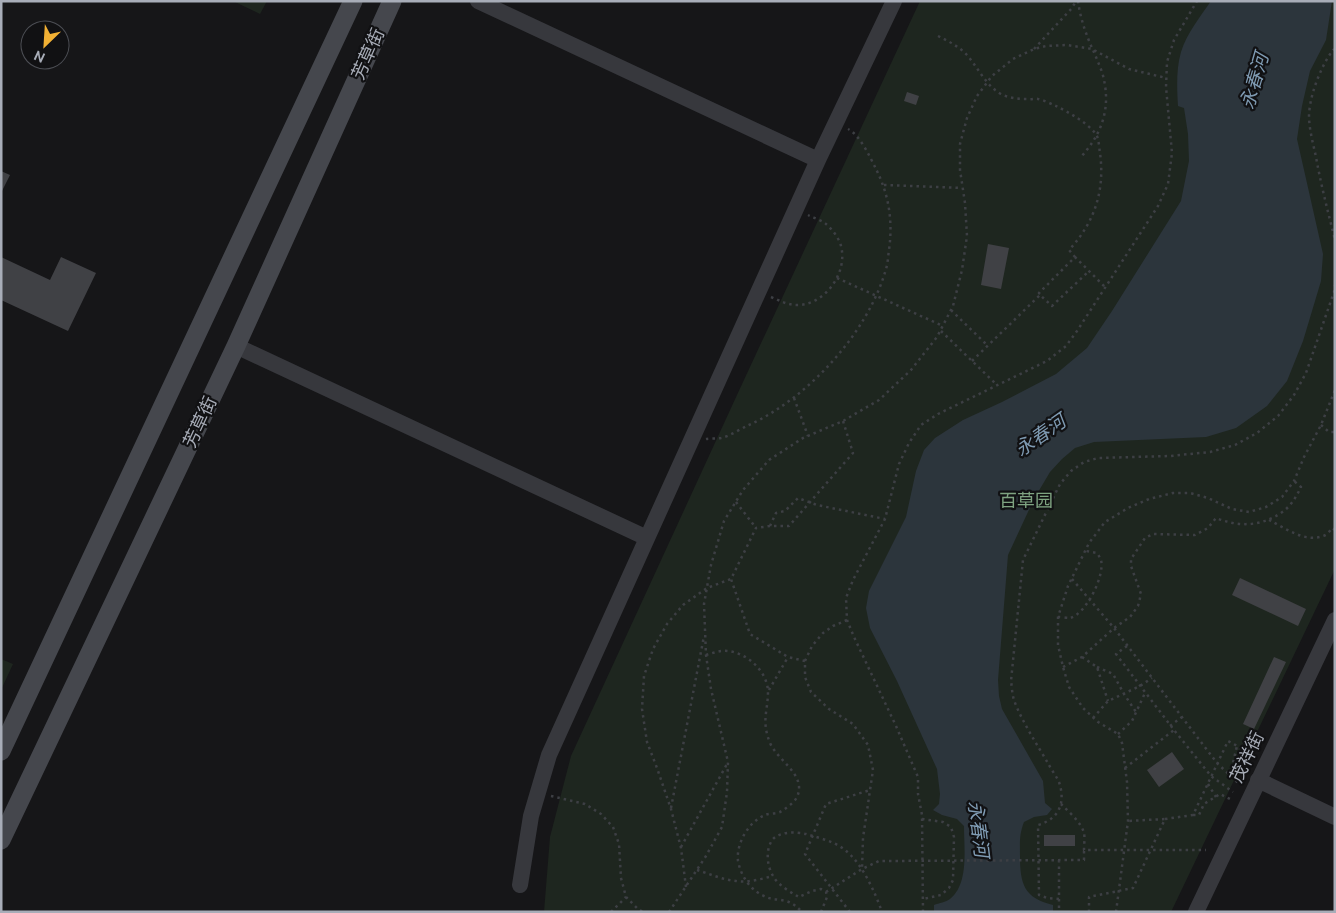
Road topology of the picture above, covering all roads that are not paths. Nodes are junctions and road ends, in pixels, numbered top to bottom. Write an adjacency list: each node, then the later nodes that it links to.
1 (353, 1): 9 (main road, 芳草街)
2 (392, 1): 6 (main road, 芳草街)
3 (478, 1): 5 (street)
4 (894, 1): 5 (street)
5 (818, 160): 7 (street)
6 (236, 346): 7 (street); 12 (main road, 芳草街)
7 (647, 538): 13 (street)
8 (1335, 620): 10 (street, 茂祥街)
9 (1, 751)
10 (1258, 780): 11 (street); 14 (street, 茂祥街)
11 (1335, 817)
12 (1, 840)
13 (520, 885)
14 (1196, 912)

